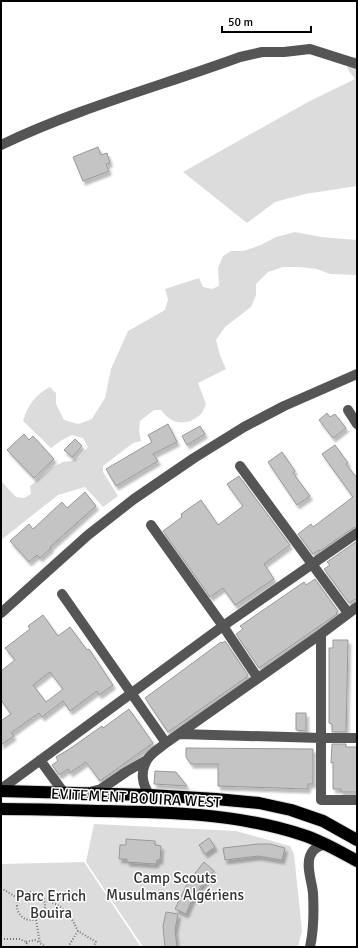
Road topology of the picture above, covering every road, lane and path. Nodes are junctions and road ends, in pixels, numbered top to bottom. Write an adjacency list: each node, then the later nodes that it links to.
1 (357, 64): 2 (street)
2 (1, 145)
3 (357, 374): 12 (street)
4 (348, 410): 5 (street)
5 (357, 424)
6 (240, 466): 9 (street)
7 (151, 525): 14 (street)
8 (357, 533): 9 (street)
9 (312, 565): 13 (street); 14 (street)
10 (62, 594): 17 (street)
11 (357, 607): 13 (street)
12 (1, 613)
13 (348, 613): 15 (street)
14 (223, 626): 16 (street); 17 (street)
15 (321, 634): 16 (street); 19 (street)
16 (257, 677): 18 (street)
17 (131, 692): 21 (street); 22 (street)
18 (179, 734): 19 (street); 21 (street)
19 (321, 738): 20 (street); 28 (street)
20 (357, 738)
21 (166, 742): 23 (street)
22 (40, 760): 24 (street); 25 (street)
23 (147, 760): 26 (street); 27 (street)
24 (1, 790): 25 (highway, EVITEMENT BOUIRA WEST)
25 (64, 793): 26 (highway, EVITEMENT BOUIRA WEST)
26 (86, 794): 27 (highway, EVITEMENT BOUIRA WEST)
27 (150, 795): 30 (highway, EVITEMENT BOUIRA WEST)
28 (357, 800)
29 (1, 809): 31 (highway, EVITEMENT BOUIRA WEST)
30 (357, 840)
31 (327, 844): 32 (highway, EVITEMENT BOUIRA WEST); 45 (street)
32 (357, 861)
33 (1, 888): 34 (path)
34 (19, 898): 35 (path); 36 (path)
35 (44, 899): 36 (path); 37 (path)
36 (36, 920): 40 (path)
37 (78, 930): 43 (path); 44 (path)
38 (1, 939): 39 (path)
39 (26, 942): 40 (path); 41 (path)
40 (40, 943): 42 (path)
41 (28, 947)
42 (46, 947)
43 (68, 947)
44 (93, 947)
45 (310, 947)

